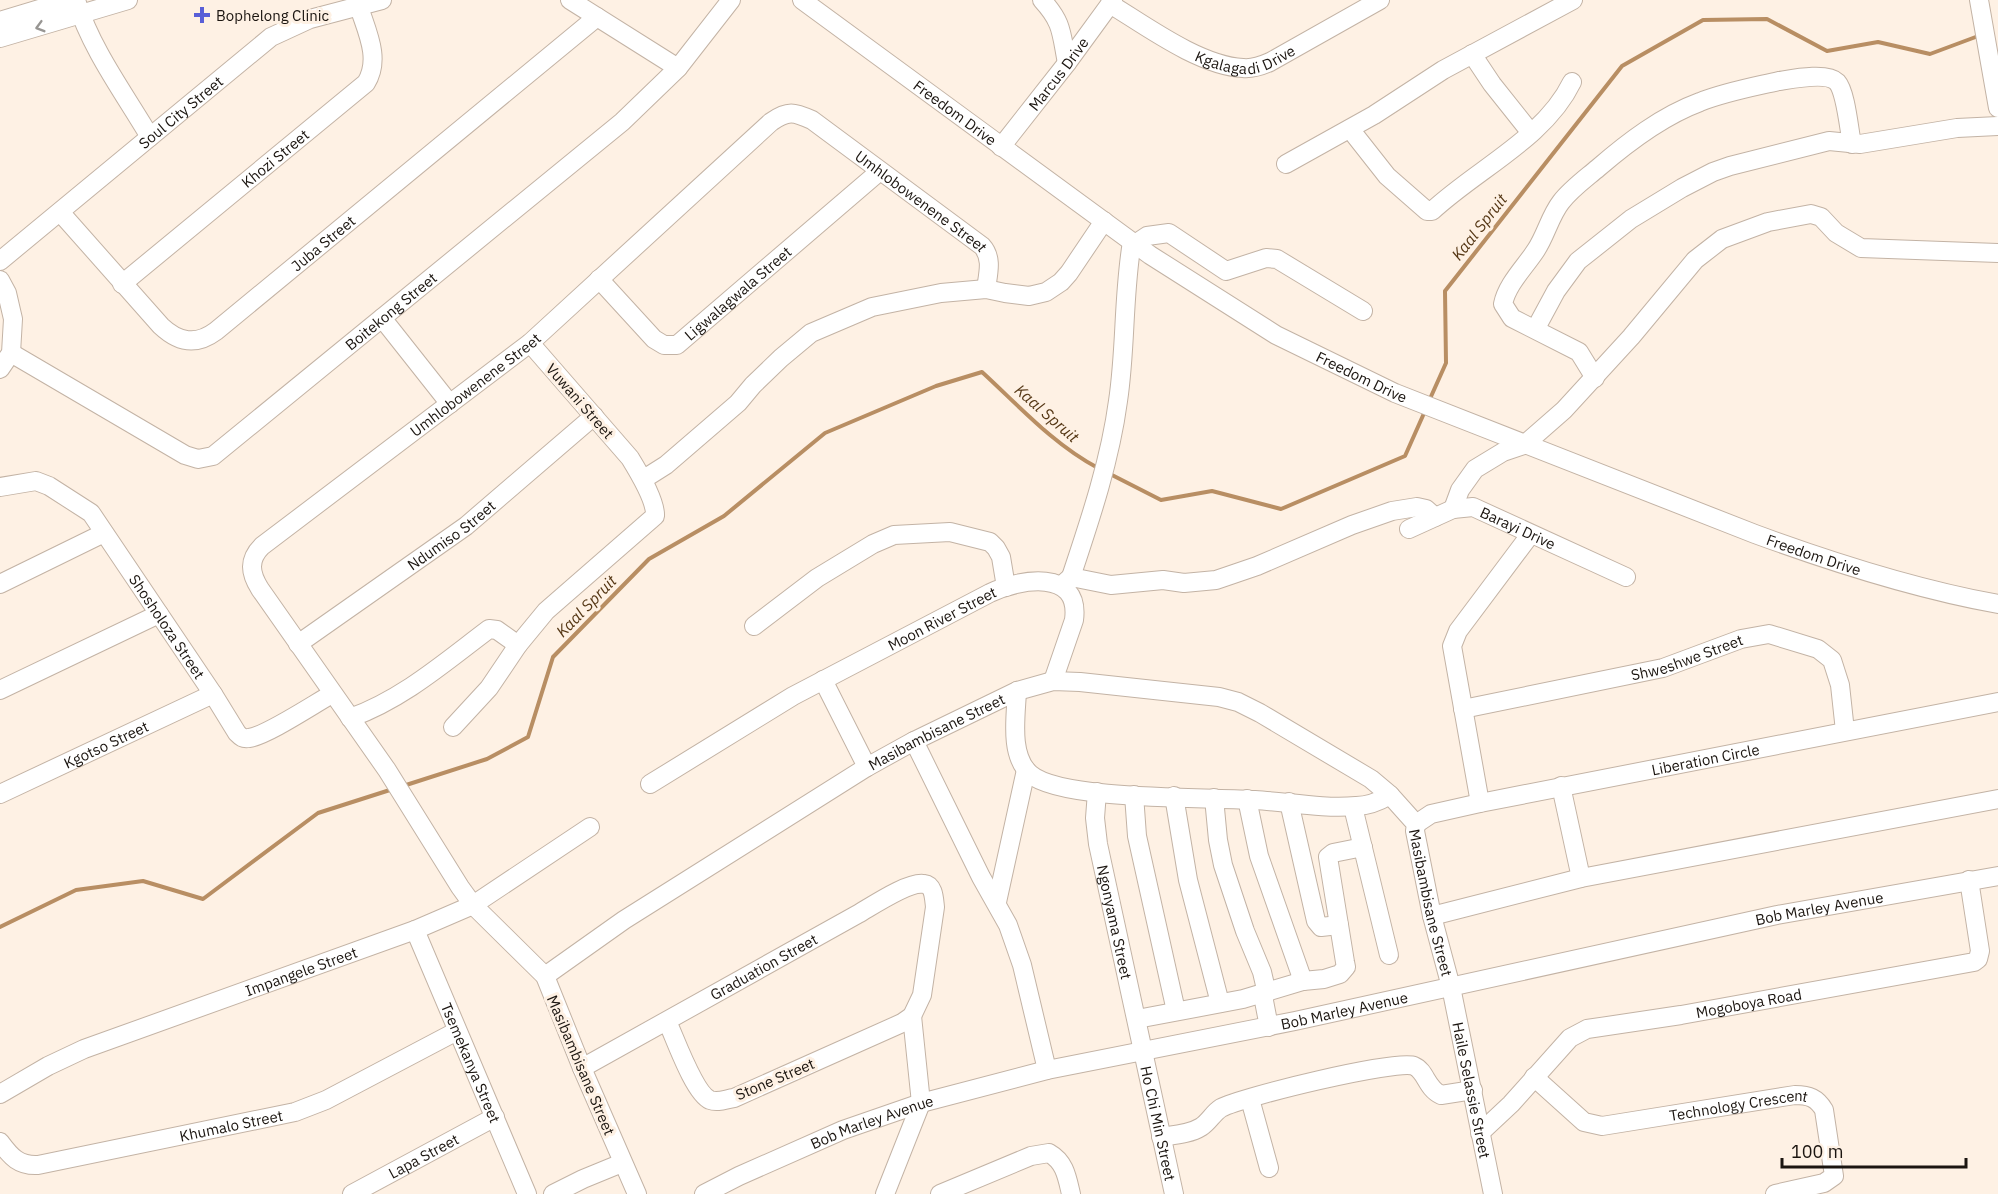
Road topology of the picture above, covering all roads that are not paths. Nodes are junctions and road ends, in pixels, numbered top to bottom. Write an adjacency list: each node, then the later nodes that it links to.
1 (69, 0): 15 (street)
2 (128, 0): 12 (street)
3 (382, 0): 11 (street, Soul City Street)
4 (570, 0): 14 (street)
5 (731, 0): 19 (street, Boitekong Street)
6 (802, 0): 27 (street, Freedom Drive)
7 (1042, 0): 18 (street)
8 (1380, 0): 10 (street, Kgalagadi Drive)
9 (1573, 0): 17 (street)
10 (1112, 2): 18 (street, Marcus Drive)
11 (359, 7): 25 (street, Soul City Street); 37 (street, Khozi Street)
12 (79, 8): 16 (street, one-way to 16); 25 (street)
13 (1981, 8): 21 (street)
14 (597, 17): 19 (street); 37 (street, Juba Street)
15 (0, 21)
16 (0, 38)
17 (1472, 54): 23 (street); 24 (street)
18 (1067, 63): 27 (street, Marcus Drive)
19 (678, 68): 40 (street, Boitekong Street)
20 (1572, 82): 24 (street)
21 (1998, 108)
22 (1998, 126): 26 (street)
23 (1350, 129): 24 (street); 28 (street)
24 (1531, 133)
25 (150, 137): 30 (street, Soul City Street)
26 (1852, 144): 41 (street); 41 (street)
27 (1001, 147): 31 (street, Freedom Drive)
28 (1286, 164)
29 (880, 171): 35 (street, Umhlobowenene Street); 35 (street, Ligwalagwala Street); 38 (street, Umhlobowenene Street)
30 (60, 212): 34 (street, Soul City Street); 37 (street, Juba Street)
31 (1104, 221): 32 (street, Freedom Drive); 38 (street)
32 (1134, 243): 39 (street); 48 (street, Freedom Drive); 57 (street)
33 (1998, 254): 45 (street)
34 (0, 261)
35 (599, 279): 42 (street, Umhlobowenene Street)
36 (0, 280): 43 (street)
37 (122, 284)
38 (986, 289): 49 (street)
39 (1363, 311)
40 (382, 318): 43 (street, Boitekong Street); 46 (street)
41 (1536, 328): 45 (street)
42 (530, 343): 46 (street, Umhlobowenene Street); 47 (street, Vuwani Street)
43 (11, 354): 44 (street)
44 (0, 369)
45 (1595, 378): 48 (street)
46 (450, 404): 63 (street, Umhlobowenene Street)
47 (594, 416): 49 (street, Vuwani Street); 63 (street, Ndumiso Street)
48 (1524, 445): 51 (street); 60 (street, Freedom Drive)
49 (642, 476): 64 (street, Vuwani Street)
50 (0, 487): 54 (street, Shosholoza Street)
51 (1453, 509): 52 (street, Barayi Drive); 55 (street, Barayi Drive)
52 (1435, 517): 53 (street, Barayi Drive); 57 (street, Moon River Street)
53 (1409, 529)
54 (104, 533): 58 (street); 61 (street, Shosholoza Street)
55 (1530, 535): 56 (street, Barayi Drive); 72 (street)
56 (1626, 577)
57 (1066, 581): 59 (street, Moon River Street); 66 (street)
58 (0, 584)
59 (1006, 587): 62 (street); 65 (street, Moon River Street)
60 (1998, 604)
61 (159, 614): 67 (street); 69 (street, Shosholoza Street)
62 (754, 626)
63 (298, 644): 70 (street, Umhlobowenene Street)
64 (518, 645): 73 (street); 74 (street, Vuwani Street)
65 (823, 680): 77 (street); 79 (street, Moon River Street)
66 (1053, 681): 68 (street, Masibambisane Street); 84 (street, Masibambisane Street)
67 (0, 690)
68 (1017, 691): 76 (street, Masibambisane Street); 78 (street)
69 (213, 694): 70 (street, Shosholoza Street); 82 (street, Kgotso Street)
70 (332, 694): 73 (street, Umhlobowenene Street)
71 (1998, 702): 75 (street, Liberation Circle)
72 (1463, 709): 75 (street, Shweshwe Street); 90 (street)
73 (350, 718): 99 (street, Umhlobowenene Street)
74 (453, 728)
75 (1845, 731): 80 (street, Liberation Circle)
76 (914, 741): 77 (street, Masibambisane Street); 98 (street)
77 (867, 767): 104 (street, Masibambisane Street)
78 (1026, 770): 81 (street); 98 (street)
79 (650, 784)
80 (1561, 786): 90 (street, Liberation Circle); 96 (street)
81 (1097, 792): 83 (street); 111 (street, Ngonyama Street)
82 (0, 794)
83 (1134, 795): 85 (street); 109 (street)
84 (1390, 795): 91 (street); 92 (street, Masibambisane Street)
85 (1173, 796): 86 (street); 108 (street)
86 (1214, 798): 87 (street); 107 (street)
87 (1247, 799): 89 (street); 105 (street)
88 (1998, 799): 96 (street)
89 (1289, 802): 91 (street); 101 (street)
90 (1480, 803): 92 (street, Liberation Circle)
91 (1353, 807): 94 (street)
92 (1416, 824): 100 (street, Masibambisane Street)
93 (590, 827): 99 (street, Impangele Street)
94 (1363, 847): 101 (street); 103 (street)
95 (1998, 876): 97 (street, Bob Marley Avenue)
96 (1581, 878): 100 (street)
97 (1969, 880): 106 (street, Bob Marley Avenue); 118 (street, Mogoboya Road)
98 (997, 902): 117 (street)
99 (473, 905): 102 (street, Impangele Street); 104 (street, Umhlobowenene Street)
100 (1432, 916): 106 (street, Masibambisane Street)
101 (1339, 925): 105 (street)
102 (415, 930): 114 (street, Tsemekanya Street); 120 (street, Impangele Street)
103 (1389, 955)
104 (545, 976): 116 (street, Masibambisane Street)
105 (1303, 981): 107 (street)
106 (1451, 987): 113 (street, Bob Marley Avenue); 119 (street, Haile Selassie Street)
107 (1264, 991): 108 (street); 113 (street)
108 (1220, 1003): 109 (street)
109 (1176, 1011): 111 (street)
110 (912, 1016): 112 (street, Stone Street); 112 (street, Graduation Street); 122 (street)
111 (1137, 1019): 115 (street, Ngonyama Street)
112 (667, 1020): 116 (street, Graduation Street)
113 (1269, 1027): 115 (street, Bob Marley Avenue)
114 (457, 1031): 123 (street, Tsemekanya Street); 126 (street, Khumalo Street)
115 (1143, 1051): 117 (street, Bob Marley Avenue); 125 (street, Ho Chi Min Street)
116 (582, 1068): 127 (street, Masibambisane Street)
117 (1047, 1070): 122 (street, Bob Marley Avenue)
118 (1534, 1077): 124 (street, Mogoboya Road); 139 (street, Technology Crescent)
119 (1473, 1090): 121 (street); 124 (street, Haile Selassie Street)
120 (0, 1094)
121 (1250, 1099): 125 (street); 128 (street)
122 (921, 1103): 133 (street, Bob Marley Avenue); 134 (street)
123 (495, 1117): 129 (street, Lapa Street); 130 (street, Tsemekanya Street)
124 (1480, 1133): 138 (street, Haile Selassie Street)
125 (1161, 1137): 137 (street, Ho Chi Min Street)
126 (0, 1142)
127 (622, 1163): 131 (street); 132 (street, Masibambisane Street)
128 (1269, 1168)
129 (352, 1194)
130 (527, 1194)
131 (554, 1194)
132 (637, 1194)
133 (704, 1194)
134 (885, 1194)
135 (940, 1194): 136 (street)
136 (1071, 1194)
137 (1174, 1194)
138 (1493, 1194)
139 (1775, 1194)

